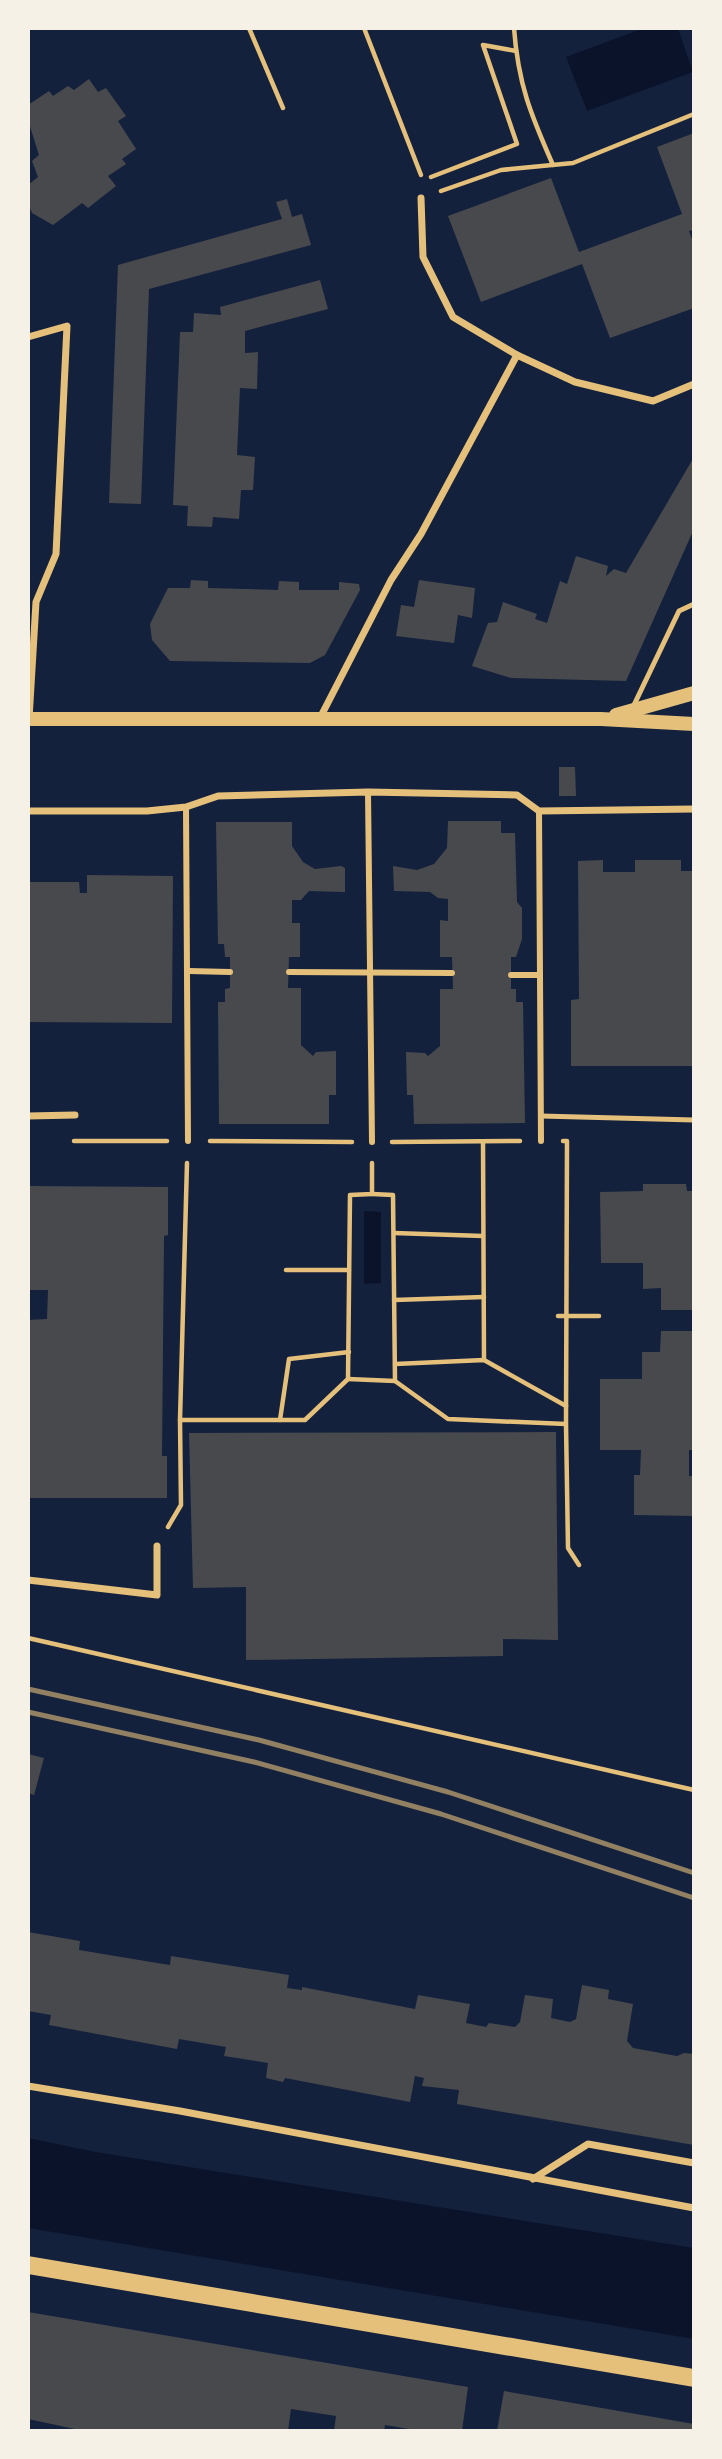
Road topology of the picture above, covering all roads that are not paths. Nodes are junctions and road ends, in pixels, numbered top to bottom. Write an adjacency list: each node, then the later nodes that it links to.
1 (421, 198): 3 (street)
2 (28, 337): 9 (street)
3 (517, 355): 4 (street); 8 (street)
4 (694, 384)
5 (694, 604): 7 (lane)
6 (694, 693): 7 (main road)
7 (631, 712): 10 (main road)
8 (320, 718): 9 (main road); 10 (main road)
9 (29, 719)
10 (601, 719): 11 (main road)
11 (694, 724)
12 (368, 792): 13 (street); 16 (street); 20 (street)
13 (186, 807): 15 (street); 17 (street)
14 (694, 809): 16 (street)
15 (28, 811)
16 (539, 811): 23 (street)
17 (189, 971): 18 (street); 28 (street)
18 (230, 972)
19 (289, 972): 20 (street)
20 (370, 972): 21 (street); 30 (street)
21 (452, 973)
22 (511, 975): 23 (street)
23 (540, 975): 26 (street)
24 (75, 1115): 25 (street)
25 (28, 1116)
26 (541, 1116): 27 (lane); 29 (street)
27 (694, 1120)
28 (188, 1141)
29 (541, 1141)
30 (372, 1142)
31 (157, 1546): 32 (street)
32 (28, 1580)
33 (28, 2086): 35 (street)
34 (694, 2163): 35 (street)
35 (533, 2179): 36 (street)
36 (694, 2208)
37 (28, 2265): 38 (main road)
38 (694, 2378)

